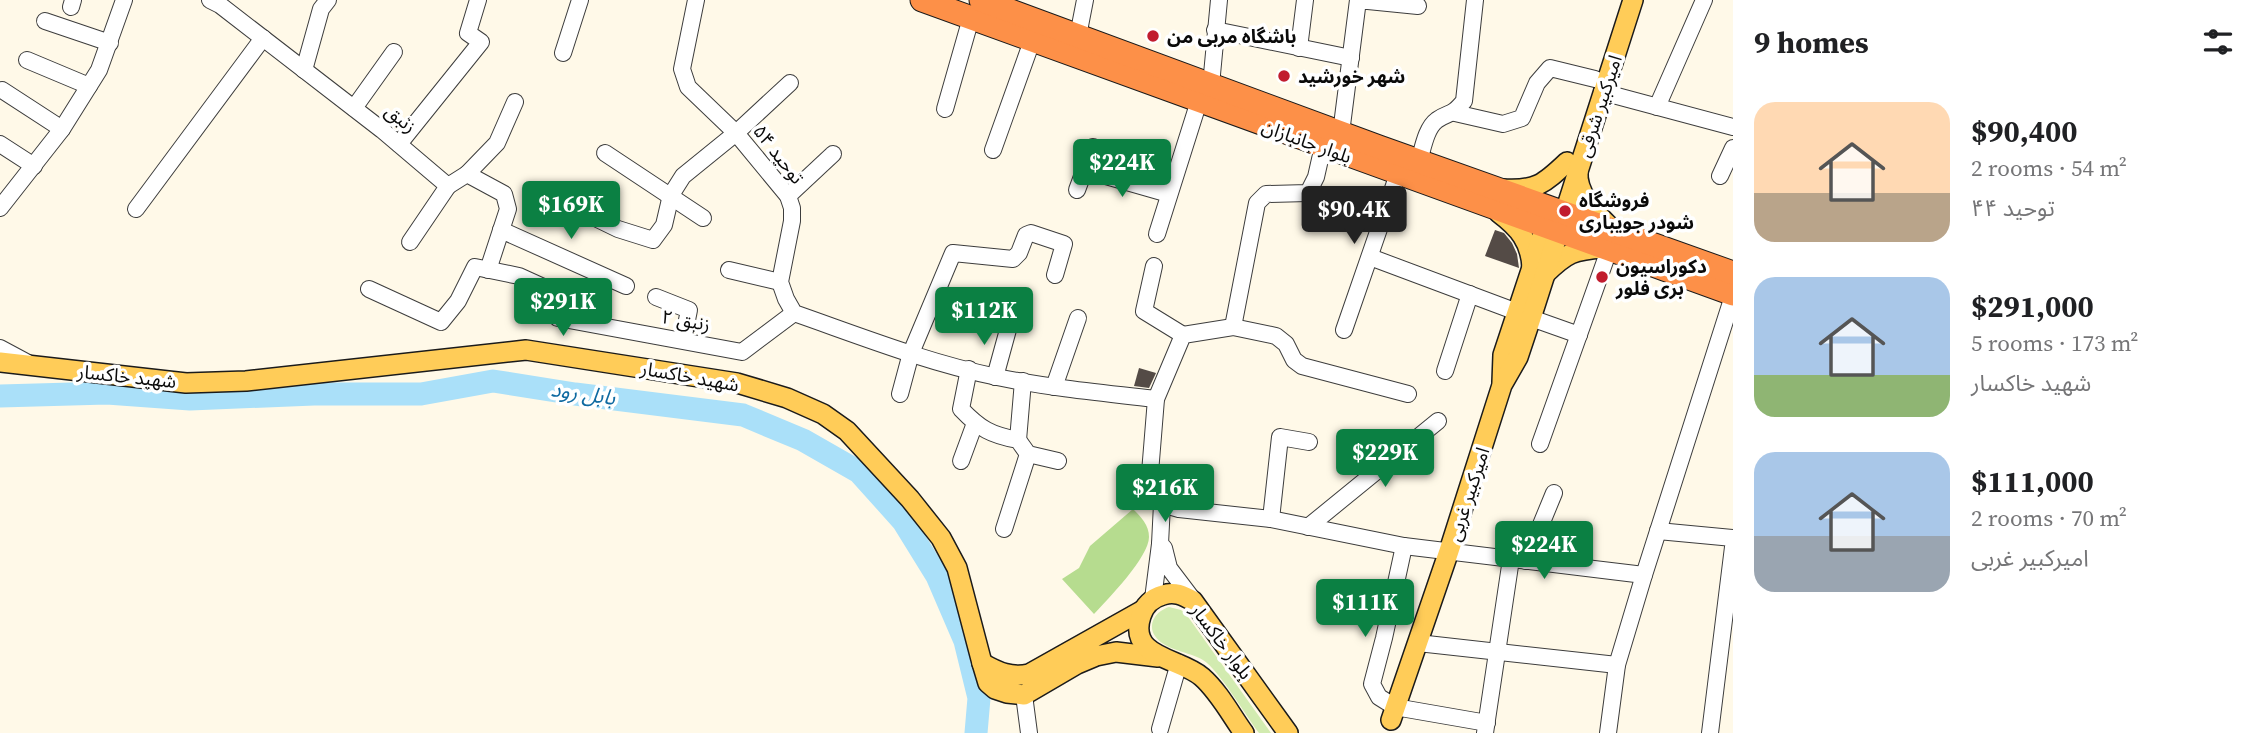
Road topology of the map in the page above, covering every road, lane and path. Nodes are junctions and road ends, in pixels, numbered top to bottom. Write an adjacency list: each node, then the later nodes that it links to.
1 (124, 0): 24 (street)
2 (210, 0): 16 (street, زنبق)
3 (328, 0): 30 (street)
4 (478, 0): 46 (street)
5 (580, 0): 27 (street)
6 (696, 0): 43 (street, توحید ۵۴)
7 (922, 0): 18 (highway, بلوار جانبازان)
8 (1085, 0): 21 (street)
9 (1219, 0): 20 (street)
10 (1305, 0): 25 (street)
11 (1358, 0): 17 (street); 28 (street)
12 (1475, 0): 40 (street)
13 (1621, 0): 33 (main road, امیرکبیر شرقی)
14 (1633, 0): 33 (main road, امیرکبیر شرقی)
15 (1704, 0): 37 (street)
16 (232, 6): 22 (street, زنبق)
17 (1418, 6)
18 (976, 9): 21 (highway, بلوار جانبازان); 23 (highway, بلوار جانبازان); 39 (street)
19 (45, 21): 24 (street)
20 (1215, 30): 25 (street); 35 (street)
21 (1078, 36): 35 (highway, بلوار جانبازان)
22 (262, 38): 30 (street, زنبق); 66 (street)
23 (1032, 41): 35 (highway, بلوار جانبازان); 49 (street)
24 (110, 43): 32 (street)
25 (1299, 48): 28 (street)
26 (394, 52): 38 (street)
27 (563, 53)
28 (1351, 58): 44 (street)
29 (27, 60): 32 (street)
30 (304, 70): 38 (street, زنبق)
31 (790, 83): 43 (street)
32 (89, 86): 42 (street)
33 (1598, 86): 37 (street); 40 (street); 54 (main road, امیرکبیر شرقی)
34 (2, 90): 42 (street)
35 (1205, 93): 44 (highway, بلوار جانبازان); 61 (street)
36 (515, 102): 56 (street)
37 (1657, 107): 41 (street)
38 (354, 108): 46 (street, زنبق)
39 (945, 109)
40 (1455, 113): 52 (street)
41 (1733, 127)
42 (62, 129): 53 (street)
43 (736, 133): 62 (street); 63 (street, توحید ۵۴)
44 (1332, 139): 52 (highway, بلوار جانبازان); 57 (highway, بلوار جانبازان); 91 (street)
45 (0, 144): 53 (street)
46 (399, 144): 59 (street, زنبق)
47 (1093, 147): 55 (street)
48 (1733, 148): 58 (street)
49 (993, 150)
50 (605, 153): 62 (street)
51 (833, 154): 63 (street)
52 (1419, 161): 64 (highway, بلوار جانبازان)
53 (34, 166): 65 (street)
54 (1572, 166): 64 (main road); 69 (main road, امیرکبیر شرقی); 73 (main road)
55 (1085, 170): 60 (street); 61 (street)
56 (467, 174): 59 (street); 70 (street)
57 (1398, 174): 64 (highway, بلوار جانبازان); 74 (street)
58 (1720, 176)
59 (448, 186): 72 (street)
60 (1077, 190)
61 (1169, 194): 71 (street)
62 (671, 195): 67 (street); 68 (street)
63 (788, 196): 81 (street, توحید ۵۴)
64 (1496, 198): 69 (highway, بلوار جانبازان); 78 (main road)
65 (0, 208)
66 (136, 209)
67 (585, 213)
68 (703, 218)
69 (1555, 219): 73 (highway, بلوار جانبازان); 78 (main road, امیرکبیر غربی)
70 (501, 230): 76 (street); 82 (street)
71 (1157, 234)
72 (411, 242)
73 (1608, 242): 78 (main road); 79 (highway, بلوار جانبازان); 85 (highway, بلوار جانبازان); 94 (street)
74 (1370, 257): 84 (street); 92 (street)
75 (1154, 266): 93 (street)
76 (488, 270): 83 (street); 95 (street, زنبق ۲)
77 (729, 270): 81 (street)
78 (1539, 271): 88 (main road, امیرکبیر غربی)
79 (1733, 273)
80 (1055, 275): 97 (street)
81 (780, 282): 87 (street)
82 (626, 286)
83 (369, 289)
84 (1470, 294): 88 (street); 101 (street)
85 (1733, 295): 121 (street)
86 (656, 297): 95 (street)
87 (794, 313): 95 (street, زنبق ۲); 97 (street)
88 (1524, 315): 94 (street); 126 (main road, امیرکبیر غربی)
89 (1078, 318): 104 (street)
90 (1009, 326): 102 (street)
91 (1233, 327): 93 (street); 106 (street)
92 (1344, 330)
93 (1183, 335): 107 (street)
94 (1579, 335): 112 (street)
95 (682, 340)
96 (0, 348): 99 (street)
97 (911, 353): 100 (street); 105 (street)
98 (0, 362): 99 (main road, شهید خاکسار)
99 (34, 366): 134 (main road, شهید خاکسار)
100 (969, 369): 102 (street); 109 (street)
101 (1445, 371)
102 (995, 377): 103 (street)
103 (1023, 382): 104 (street); 110 (street)
104 (1055, 387): 107 (street)
105 (900, 394)
106 (1408, 394)
107 (1156, 399): 117 (street)
108 (1438, 421): 119 (street)
109 (975, 423): 110 (street); 114 (street)
110 (1018, 440): 113 (street)
111 (1309, 442): 118 (street)
112 (1540, 444)
113 (1028, 454): 115 (street); 120 (street)
114 (961, 461)
115 (1058, 461)
116 (1554, 493): 127 (street)
117 (1162, 503): 118 (street); 123 (street)
118 (1271, 519): 119 (street)
119 (1308, 527): 124 (street)
120 (1004, 529)
121 (1658, 531): 122 (street); 128 (street)
122 (1733, 538)
123 (1160, 544): 129 (street); 130 (street)
124 (1404, 546): 126 (street); 138 (street)
125 (1733, 547): 145 (street)
126 (1449, 551): 127 (street); 131 (main road, امیرکبیر غربی)
127 (1518, 560): 128 (street); 132 (street)
128 (1644, 575): 136 (street)
129 (1194, 601): 130 (main road, بلوار خاکسار); 143 (main road, بلوار خاکسار)
130 (1148, 605): 133 (main road); 134 (main road)
131 (1418, 643): 132 (street); 138 (main road, امیرکبیر غربی)
132 (1497, 652): 136 (street); 139 (street)
133 (1158, 657): 135 (main road, بلوار خاکسار); 137 (main road, بلوار خاکسار)
134 (982, 663): 137 (main road, شهید خاکسار)
135 (1179, 663): 140 (street); 142 (main road, بلوار خاکسار)
136 (1617, 665): 144 (street)
137 (1024, 695): 141 (street)
138 (1390, 723): 139 (street)
139 (1486, 728)
140 (1160, 729)
141 (1029, 733)
142 (1244, 733)
143 (1288, 733)
144 (1608, 733)
145 (1710, 733)

